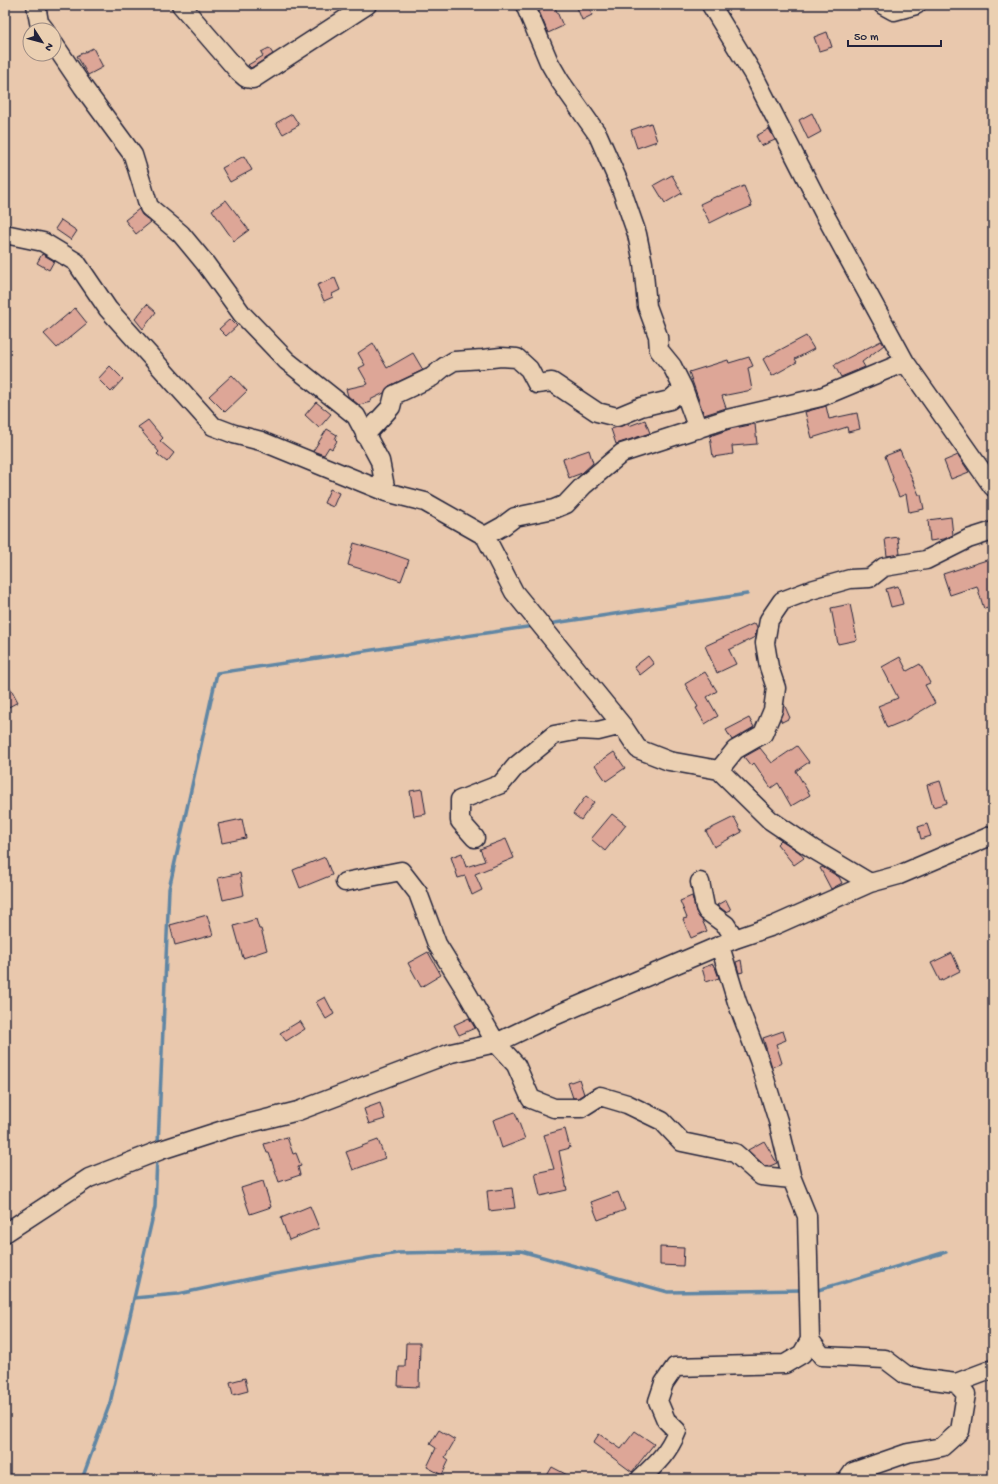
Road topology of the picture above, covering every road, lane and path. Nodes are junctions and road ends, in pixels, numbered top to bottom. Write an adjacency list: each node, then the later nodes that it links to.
1 (36, 5): 8 (street)
2 (181, 5): 3 (street)
3 (367, 5)
4 (525, 5): 12 (street)
5 (711, 5): 11 (street)
6 (883, 5): 7 (street)
7 (916, 5)
8 (39, 22)
9 (62, 56): 14 (street)
10 (5, 234): 16 (street)
11 (905, 362): 13 (street); 15 (street)
12 (683, 388): 13 (street); 14 (street)
13 (698, 428): 18 (street)
14 (365, 435): 16 (street)
15 (993, 487)
16 (386, 492): 18 (street)
17 (993, 531): 20 (street)
18 (485, 536): 19 (street)
19 (622, 725): 20 (street); 22 (street)
20 (719, 770): 25 (street)
21 (993, 835): 25 (street)
22 (475, 838)
23 (345, 882): 27 (street)
24 (700, 882): 26 (street)
25 (870, 883): 26 (street)
26 (727, 942): 27 (street); 28 (street)
27 (496, 1043): 28 (street); 29 (street)
28 (792, 1179): 30 (street)
29 (5, 1234)
30 (810, 1340): 32 (street); 33 (street)
31 (993, 1368): 32 (street)
32 (956, 1383): 34 (street)
33 (640, 1479)
34 (848, 1479)

